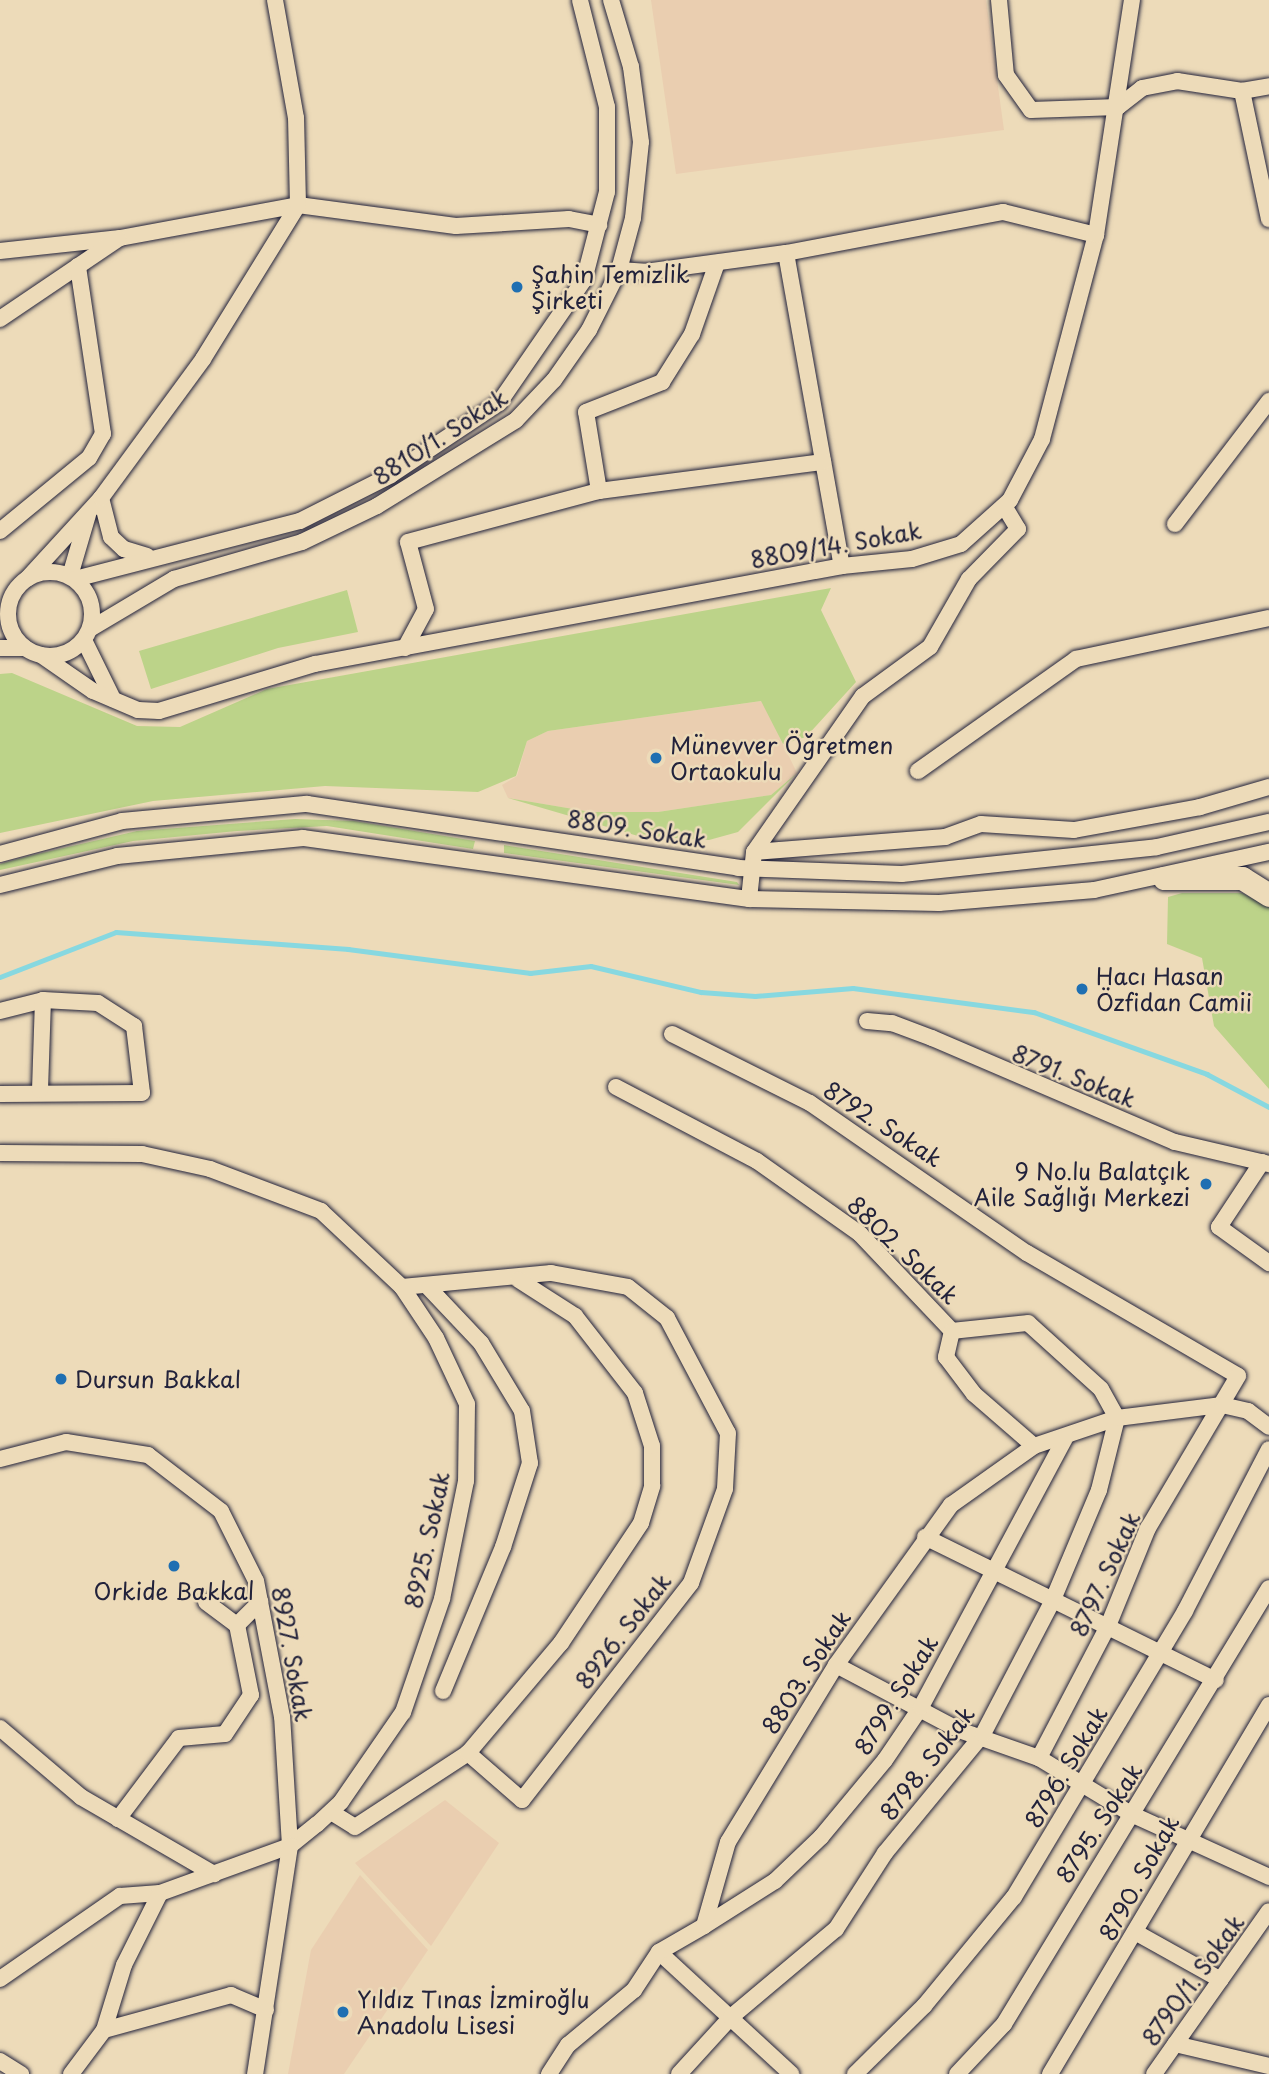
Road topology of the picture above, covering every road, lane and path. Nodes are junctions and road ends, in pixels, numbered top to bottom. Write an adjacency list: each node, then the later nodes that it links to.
1 (275, 0): 9 (street)
2 (580, 0): 11 (street, 8810/1. Sokak)
3 (611, 0): 18 (street, 8810/1. Sokak)
4 (999, 0): 8 (street)
5 (1132, 0): 8 (street, 8809/14. Sokak)
6 (1269, 86): 7 (street)
7 (1242, 91): 8 (street); 10 (street)
8 (1118, 107): 12 (street, 8809/14. Sokak)
9 (298, 205): 11 (street); 13 (street); 23 (street)
10 (1269, 219)
11 (599, 225): 28 (street, 8810/1. Sokak)
12 (1096, 235): 15 (street); 24 (street, 8809/14. Sokak)
13 (120, 238): 14 (street); 17 (street)
14 (0, 251)
15 (786, 253): 16 (street); 21 (street)
16 (717, 263): 18 (street); 22 (street)
17 (78, 266): 19 (street); 27 (street)
18 (619, 270): 34 (street, 8810/1. Sokak)
19 (0, 319)
20 (1269, 401): 26 (street)
21 (823, 462): 22 (street); 29 (street)
22 (600, 491): 37 (street)
23 (100, 498): 25 (street); 28 (street)
24 (1004, 506): 29 (street, 8809/14. Sokak); 43 (street)
25 (89, 512): 30 (street); 31 (street)
26 (1175, 524)
27 (0, 531)
28 (157, 558): 30 (street, 8810/1. Sokak)
29 (842, 566): 37 (street, 8809/14. Sokak)
30 (73, 578): 31 (street); 34 (street)
31 (22, 582): 32 (street); 36 (street)
32 (0, 594)
33 (1269, 618): 40 (street)
34 (87, 635): 38 (street); 39 (street)
35 (0, 648): 36 (street)
36 (25, 648): 38 (street)
37 (405, 648): 39 (street, 8809/14. Sokak)
38 (41, 655): 39 (street, 8809/14. Sokak)
39 (113, 699)
40 (918, 771)
41 (1269, 787): 43 (street)
42 (1269, 822): 46 (street, 8809. Sokak)
43 (754, 852): 46 (street)
44 (1269, 852): 47 (street)
45 (0, 854): 46 (street, 8809. Sokak)
46 (750, 869): 50 (street)
47 (1164, 878): 49 (highway); 50 (street)
48 (0, 885): 50 (street)
49 (1269, 895)
50 (749, 899)
51 (43, 1000): 52 (street); 56 (street); 56 (street)
52 (0, 1011)
53 (867, 1021): 59 (street, 8791. Sokak)
54 (672, 1034): 65 (street, 8792. Sokak)
55 (615, 1087): 64 (street, 8802. Sokak)
56 (40, 1090): 57 (street)
57 (0, 1094)
58 (0, 1153): 62 (street, 8925. Sokak)
59 (1266, 1163): 60 (street)
60 (1269, 1263)
61 (519, 1280): 63 (street, 8926. Sokak); 89 (street); 89 (street, 8926. Sokak)
62 (402, 1287): 63 (street, 8926. Sokak); 92 (street, 8925. Sokak)
63 (429, 1288): 84 (street)
64 (952, 1331): 67 (street); 70 (street, 8802. Sokak)
65 (1238, 1376): 66 (street, 8797. Sokak)
66 (1222, 1405): 67 (street, 8803. Sokak); 68 (street); 80 (street, 8797. Sokak)
67 (1117, 1418): 69 (street, 8803. Sokak); 78 (street, 8798. Sokak)
68 (1269, 1427)
69 (1065, 1439): 70 (street, 8803. Sokak); 74 (street, 8799. Sokak)
70 (1034, 1446): 73 (street, 8803. Sokak)
71 (1269, 1449): 81 (street, 8796. Sokak)
72 (0, 1459): 77 (street, 8927. Sokak)
73 (925, 1537): 74 (street); 82 (street, 8803. Sokak)
74 (996, 1568): 78 (street); 86 (street, 8799. Sokak)
75 (1269, 1588): 83 (street, 8795. Sokak)
76 (206, 1602): 79 (street)
77 (260, 1602): 79 (street); 96 (street, 8927. Sokak)
78 (1052, 1602): 80 (street); 88 (street, 8798. Sokak)
79 (237, 1625): 94 (street)
80 (1108, 1626): 81 (street); 90 (street, 8797. Sokak)
81 (1159, 1652): 83 (street); 91 (street, 8796. Sokak)
82 (836, 1665): 86 (street); 101 (street, 8803. Sokak)
83 (1216, 1680): 93 (street, 8795. Sokak)
84 (443, 1691)
85 (1269, 1705): 95 (street, 8790. Sokak)
86 (921, 1707): 88 (street); 101 (street, 8799. Sokak)
87 (0, 1728): 94 (street)
88 (984, 1734): 90 (street); 107 (street, 8798. Sokak)
89 (468, 1753): 92 (street)
90 (1039, 1758): 91 (street)
91 (1080, 1784): 93 (street); 118 (street, 8796. Sokak)
92 (331, 1812): 96 (street)
93 (1131, 1814): 95 (street); 119 (street, 8795. Sokak)
94 (118, 1819): 97 (street)
95 (1184, 1839): 98 (street); 102 (street, 8790. Sokak)
96 (290, 1846): 97 (street); 106 (street, 8927. Sokak)
97 (214, 1874): 99 (street)
98 (1269, 1877)
99 (160, 1893): 104 (street); 108 (street)
100 (1269, 1911): 105 (street, 8790/1. Sokak)
101 (704, 1926): 103 (street)
102 (1135, 1932): 105 (street); 120 (street, 8790. Sokak)
103 (659, 1952): 107 (street); 115 (street)
104 (0, 1979)
105 (1222, 1980): 109 (street, 8790/1. Sokak)
106 (266, 2010): 108 (street); 114 (street, 8927. Sokak)
107 (731, 2017): 116 (street, 8798. Sokak); 117 (street)
108 (104, 2030): 113 (street)
109 (1175, 2044): 111 (street); 121 (street, 8790/1. Sokak)
110 (0, 2061): 112 (street)
111 (1269, 2066)
112 (21, 2074)
113 (71, 2074)
114 (255, 2074)
115 (549, 2074)
116 (679, 2074)
117 (791, 2074)
118 (855, 2074)
119 (957, 2074)
120 (1050, 2074)
121 (1154, 2074)

